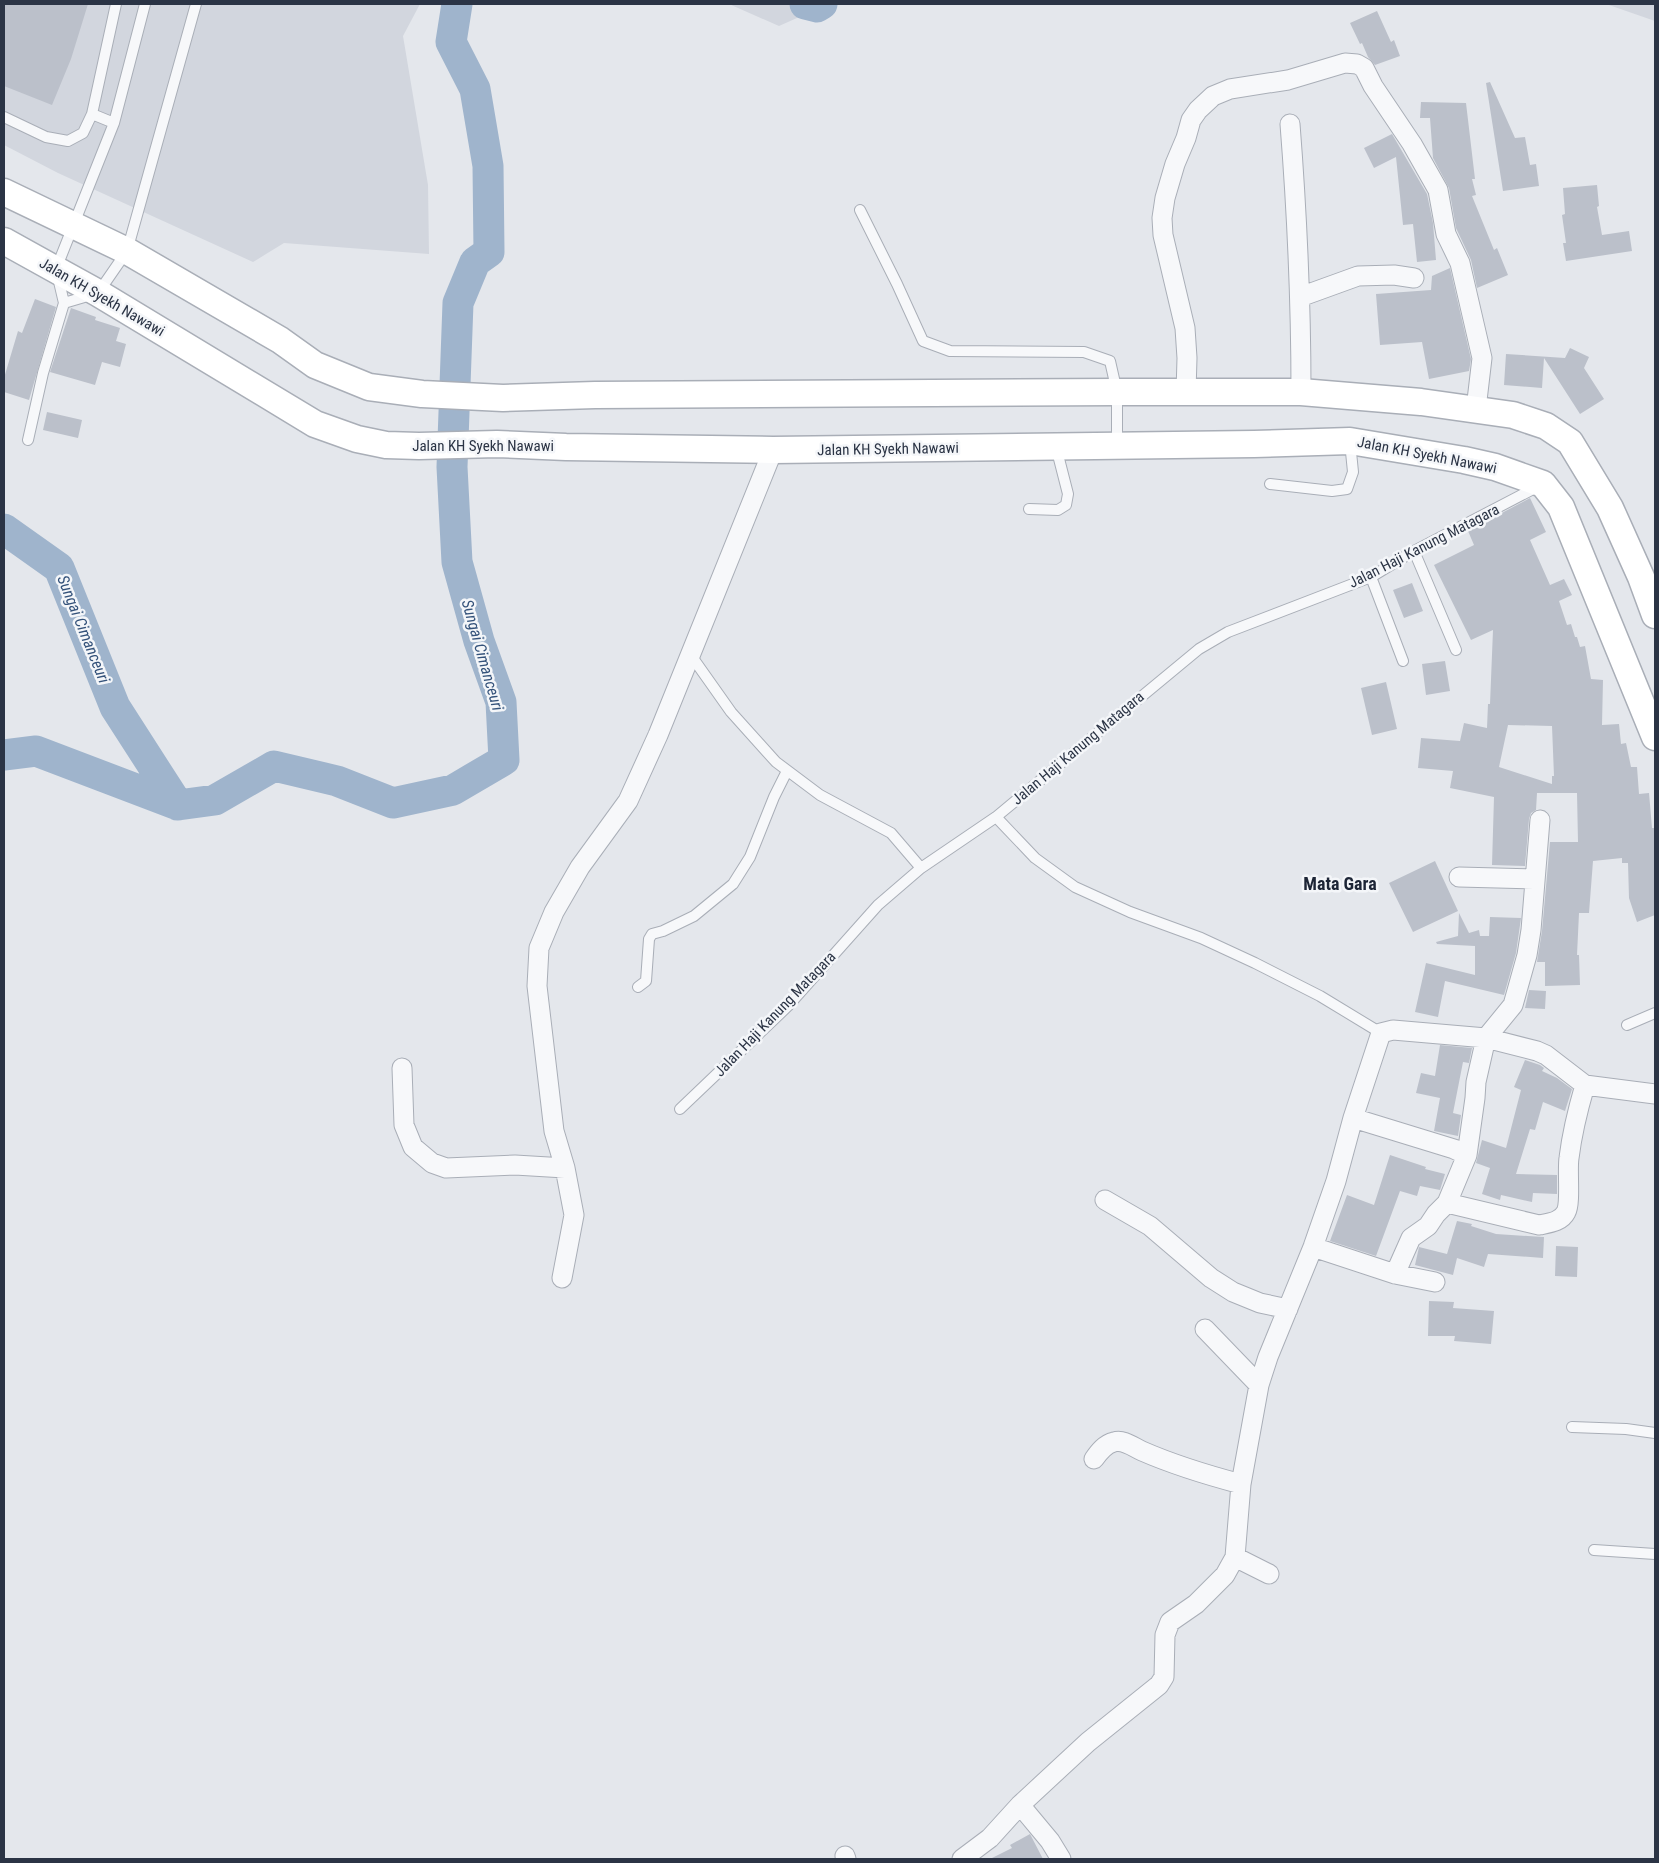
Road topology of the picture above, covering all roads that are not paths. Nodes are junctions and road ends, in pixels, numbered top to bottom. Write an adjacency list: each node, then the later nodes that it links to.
1 (116, 4): 4 (lane)
2 (145, 4): 6 (lane)
3 (196, 4): 12 (lane)
4 (92, 114): 5 (lane); 6 (lane)
5 (4, 117)
6 (114, 123): 10 (lane)
7 (1290, 124): 16 (street)
8 (4, 192): 10 (main road)
9 (860, 210): 18 (lane)
10 (74, 227): 12 (main road); 13 (lane)
11 (4, 241): 13 (main road, Jalan KH Syekh Nawawi)
12 (127, 251): 15 (lane); 18 (main road)
13 (56, 269): 15 (main road, Jalan KH Syekh Nawawi); 17 (lane)
14 (1414, 278): 16 (street)
15 (98, 293): 17 (lane); 26 (main road, Jalan KH Syekh Nawawi)
16 (1300, 297): 20 (street)
17 (64, 303): 22 (lane)
18 (1117, 392): 19 (main road); 24 (lane)
19 (1186, 392): 20 (main road); 21 (street)
20 (1301, 392): 21 (main road)
21 (1476, 409): 32 (main road)
22 (28, 440)
23 (1350, 441): 24 (main road, Jalan KH Syekh Nawawi); 27 (lane); 28 (main road, Jalan KH Syekh Nawawi)
24 (1117, 445): 25 (main road, Jalan KH Syekh Nawawi)
25 (1056, 446): 26 (main road, Jalan KH Syekh Nawawi); 29 (lane)
26 (773, 450): 34 (street)
27 (1270, 484)
28 (1543, 484): 30 (lane, Jalan Haji Kanung Matagara); 36 (main road)
29 (1029, 510)
30 (1414, 551): 31 (lane, Jalan Haji Kanung Matagara); 33 (lane)
31 (1371, 577): 35 (lane); 38 (lane, Jalan Haji Kanung Matagara)
32 (1655, 615)
33 (1456, 650)
34 (690, 654): 37 (lane); 54 (street)
35 (1403, 660)
36 (1655, 737)
37 (787, 771): 40 (lane); 43 (lane)
38 (996, 817): 40 (lane, Jalan Haji Kanung Matagara); 46 (lane)
39 (1540, 820): 42 (street)
40 (921, 868): 51 (lane, Jalan Haji Kanung Matagara)
41 (1459, 877): 42 (street)
42 (1534, 879): 47 (street)
43 (638, 987)
44 (1655, 1013): 45 (lane)
45 (1627, 1025)
46 (1381, 1033): 47 (street); 52 (street)
47 (1486, 1038): 49 (street); 53 (street)
48 (402, 1068): 54 (street)
49 (1585, 1085): 50 (street); 56 (street)
50 (1655, 1094)
51 (680, 1109)
52 (1353, 1118): 53 (street); 57 (street)
53 (1467, 1155): 56 (street)
54 (565, 1168): 59 (street)
55 (1105, 1200): 61 (street)
56 (1447, 1203): 58 (street)
57 (1313, 1248): 58 (street); 61 (street)
58 (1395, 1274): 60 (street)
59 (562, 1278)
60 (1435, 1282)
61 (1288, 1308): 63 (street)
62 (1204, 1329): 63 (street)
63 (1259, 1385): 67 (street)
64 (1572, 1427): 65 (lane)
65 (1655, 1433)
66 (1094, 1459): 67 (street)
67 (1240, 1484): 70 (street)
68 (1594, 1550): 69 (lane)
69 (1655, 1554)
70 (1235, 1557): 71 (street); 72 (street)
71 (1269, 1574)
72 (1020, 1805): 73 (street); 74 (street)
73 (962, 1859)
74 (1062, 1859)

